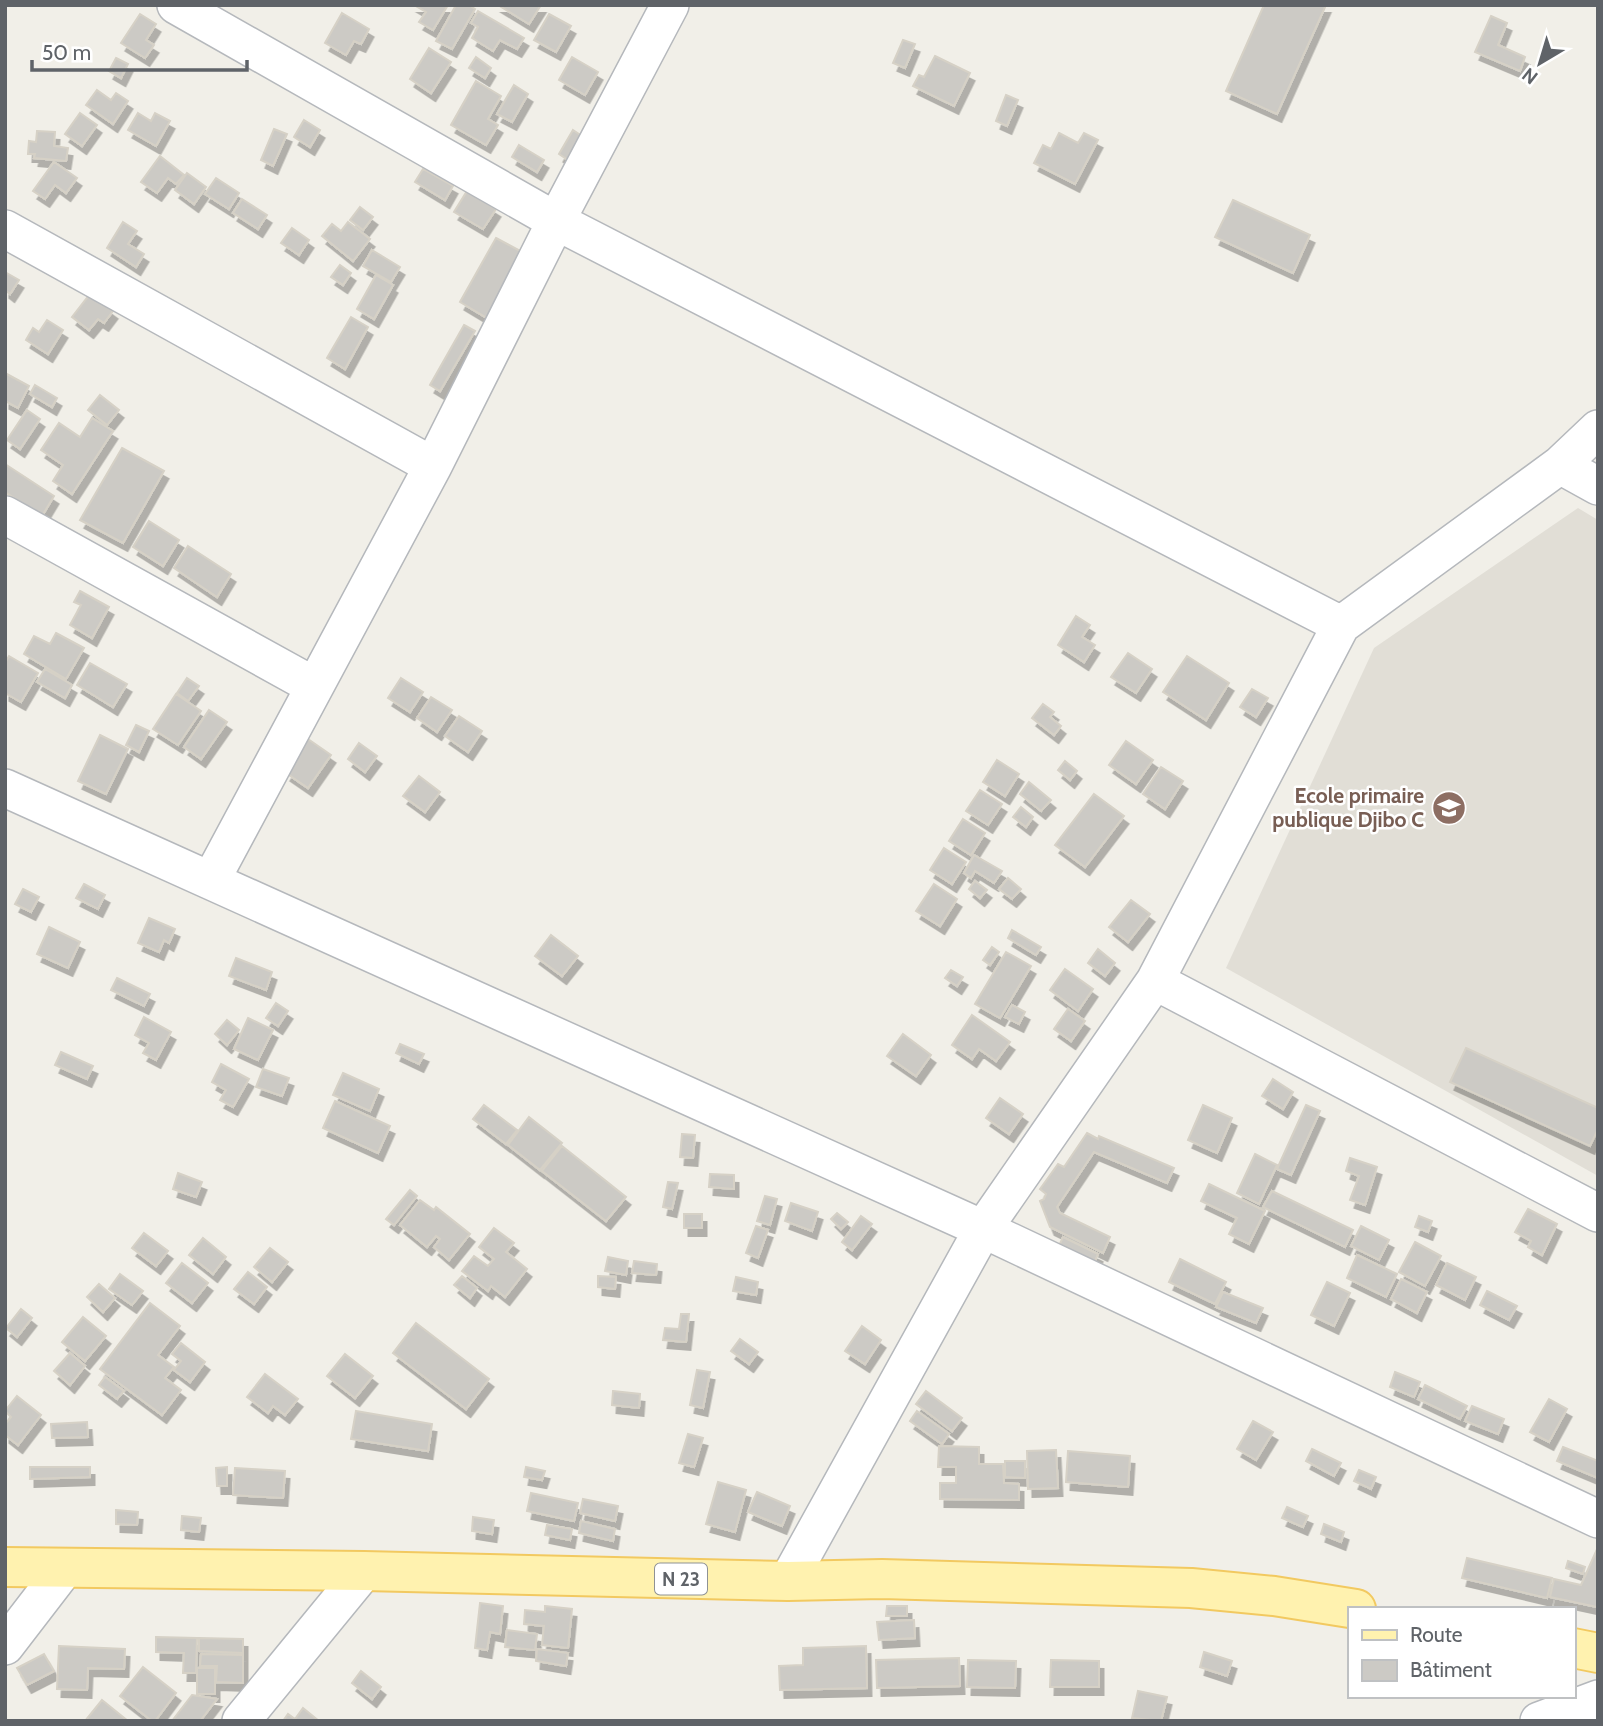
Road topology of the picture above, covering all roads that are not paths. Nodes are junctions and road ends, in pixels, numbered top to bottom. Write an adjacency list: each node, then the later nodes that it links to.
1 (176, 5): 3 (street)
2 (670, 5): 3 (street)
3 (556, 221): 7 (street); 10 (street)
4 (5, 229): 7 (street)
5 (1598, 429): 6 (street)
6 (1560, 465): 8 (street); 10 (street)
7 (433, 466): 11 (street)
8 (1598, 485)
9 (5, 515): 11 (street)
10 (1341, 625): 14 (street)
11 (314, 686): 13 (street)
12 (5, 788): 13 (street)
13 (211, 880): 16 (street)
14 (1155, 981): 15 (street); 16 (street)
15 (1598, 1213)
16 (983, 1229): 17 (street); 21 (street)
17 (1598, 1519)
18 (5, 1567): 19 (main road, N 23)
19 (65, 1567): 20 (main road, N 23); 23 (street)
20 (364, 1571): 21 (main road, N 23); 27 (street)
21 (788, 1581): 22 (main road, N 23)
22 (1348, 1608)
23 (5, 1646)
24 (1575, 1648): 25 (main road)
25 (1598, 1653)
26 (1598, 1699): 28 (street)
27 (241, 1721)
28 (1539, 1721)

